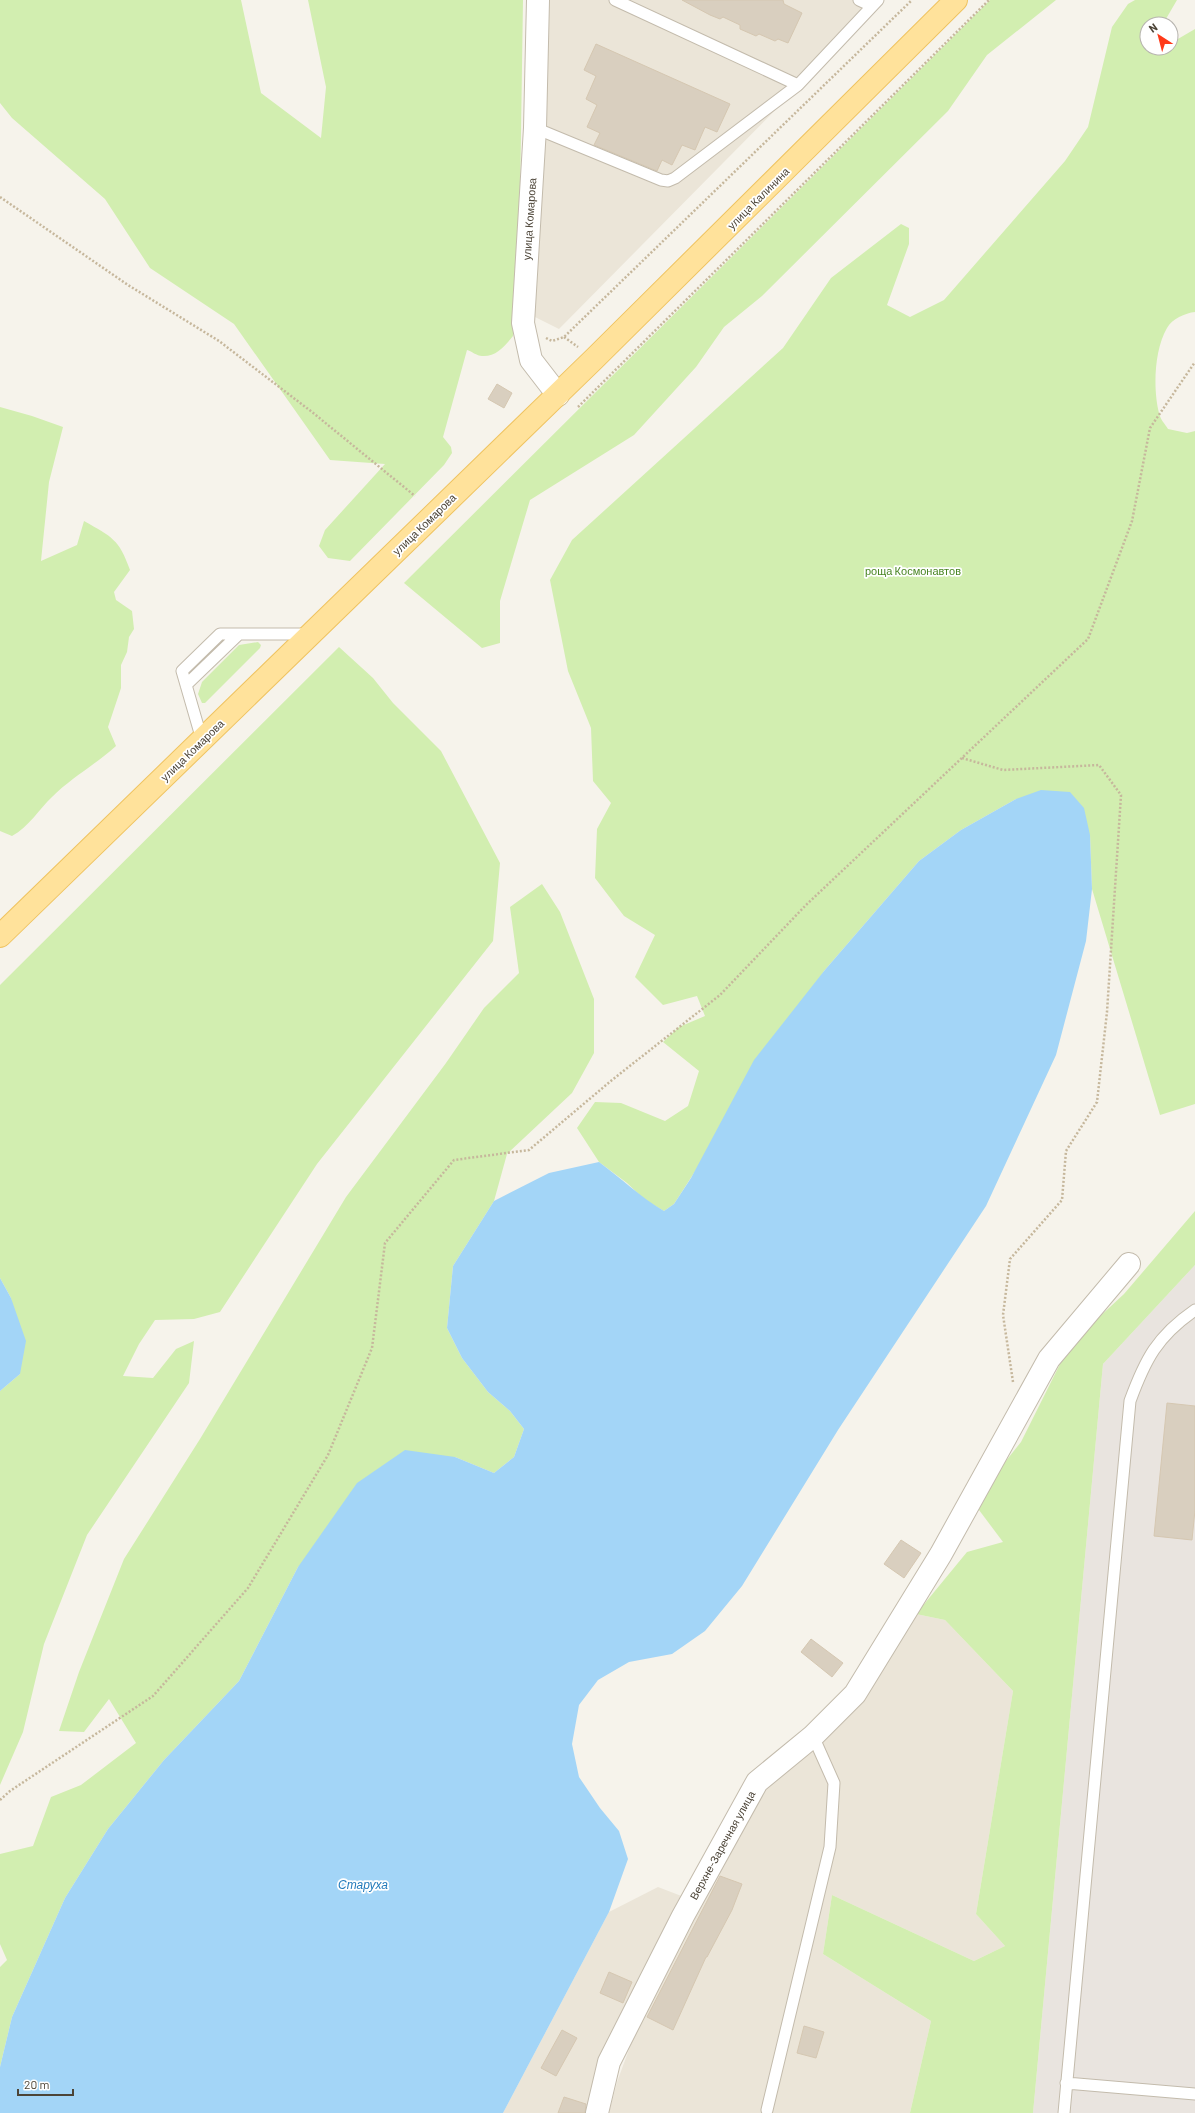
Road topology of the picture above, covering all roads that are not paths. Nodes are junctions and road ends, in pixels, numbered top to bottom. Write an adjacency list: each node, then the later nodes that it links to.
1 (538, 0): 7 (street, улица Комарова)
2 (615, 0): 6 (lane)
3 (859, 0): 5 (lane)
4 (956, 0): 8 (main road, улица Калинина)
5 (875, 3): 6 (lane)
6 (798, 86): 7 (lane)
7 (535, 128): 8 (street, улица Комарова)
8 (558, 395): 9 (main road, улица Комарова)
9 (311, 634): 10 (main road, улица Комарова); 10 (lane)
10 (202, 740): 11 (main road, улица Комарова)
11 (0, 936)
12 (1129, 1264): 14 (street, Верхне-Заречная улица)
13 (1195, 1310): 15 (lane)
14 (813, 1736): 17 (lane); 18 (street, Верхне-Заречная улица)
15 (1066, 2083): 16 (lane); 19 (lane)
16 (1195, 2094)
17 (767, 2110)
18 (598, 2113)
19 (1064, 2113)

